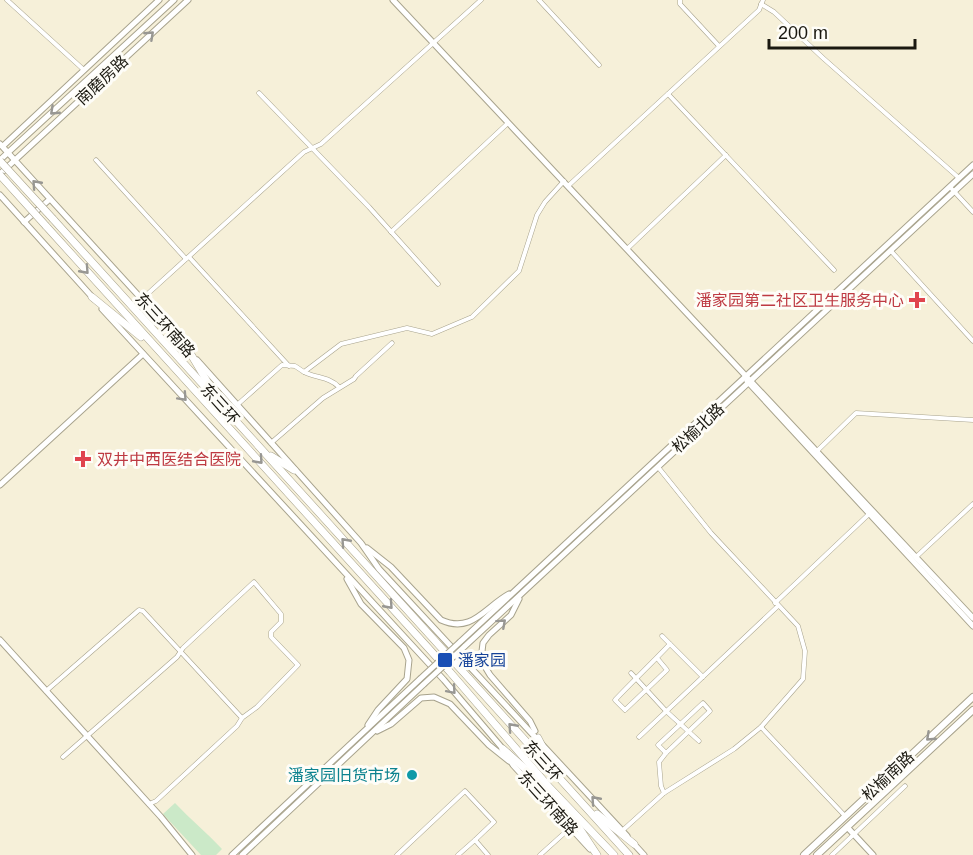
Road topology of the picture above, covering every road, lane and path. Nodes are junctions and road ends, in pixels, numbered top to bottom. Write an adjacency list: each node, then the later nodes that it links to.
1 (7, 0): 13 (street)
2 (159, 0): 13 (street)
3 (174, 0): 19 (street, 南磨房路, one-way to 19)
4 (188, 0): 23 (street, 南磨房路, one-way to 4)
5 (393, 0): 10 (street)
6 (481, 0): 10 (street)
7 (539, 0): 12 (street)
8 (680, 0): 11 (street)
9 (762, 2): 11 (street); 27 (street)
10 (433, 42): 16 (street); 18 (street)
11 (719, 46): 15 (street)
12 (600, 64)
13 (84, 70): 17 (street)
14 (260, 93): 18 (street)
15 (668, 94): 20 (street); 28 (street)
16 (508, 123): 28 (street); 34 (street)
17 (1, 145): 19 (street, 东三环南路)
18 (313, 148): 34 (street); 37 (street)
19 (8, 153): 22 (street, 南磨房路); 23 (street, 东三环南路)
20 (726, 155): 35 (street); 38 (street)
21 (96, 160): 37 (street)
22 (0, 161): 51 (highway, 东三环, bridge)
23 (15, 161): 26 (street, 南磨房路); 31 (street, 东三环南路, one-way to 23)
24 (973, 165): 27 (street, 松榆北路)
25 (973, 174): 29 (street, 松榆北路)
26 (0, 175): 45 (highway, 东三环, one-way to 45, bridge)
27 (959, 178): 29 (street, 松榆北路)
28 (566, 184): 35 (street); 48 (street)
29 (952, 189): 32 (street); 36 (street, 松榆北路); 49 (street, 松榆北路)
30 (0, 195): 33 (street)
31 (50, 199): 33 (street); 41 (street, 东三环南路)
32 (973, 212)
33 (24, 222): 40 (street)
34 (391, 232): 39 (street)
35 (627, 249): 49 (street)
36 (890, 250): 42 (street); 49 (street, 松榆北路)
37 (187, 258): 41 (street); 47 (street)
38 (834, 270)
39 (438, 284)
40 (92, 297): 45 (highway); 46 (street)
41 (142, 299): 44 (street, 东三环南路)
42 (973, 341)
43 (392, 343): 50 (street)
44 (189, 351): 51 (highway); 52 (street, 东三环南路)
45 (160, 353): 99 (highway, 东三环, one-way to 99)
46 (143, 354): 59 (street); 64 (street, one-way to 64)
47 (289, 366): 48 (street); 52 (street)
48 (304, 372): 50 (street)
49 (748, 380): 56 (street); 57 (street, 松榆北路); 61 (street); 65 (street, 松榆北路)
50 (339, 387): 54 (street)
51 (221, 405): 55 (highway, 东三环)
52 (237, 405): 54 (street, 东三环南路)
53 (973, 420): 56 (street)
54 (271, 444): 58 (street, 东三环南路)
55 (263, 451): 58 (highway); 97 (highway, 东三环, one-way to 55)
56 (817, 451): 63 (street)
57 (657, 467): 65 (street, 松榆北路); 66 (street)
58 (294, 470): 62 (street, 东三环南路)
59 (0, 484)
60 (973, 504): 63 (street)
61 (869, 514): 66 (street); 68 (street)
62 (361, 543): 65 (street); 91 (street)
63 (916, 557): 67 (street)
64 (341, 570): 87 (street); 93 (street, 东三环南路, one-way to 93)
65 (519, 592): 77 (street, 松榆北路, bridge); 91 (street, one-way to 65)
66 (776, 604): 75 (street); 85 (street)
67 (973, 618)
68 (973, 626)
69 (662, 636): 71 (street)
70 (0, 640): 79 (street)
71 (670, 644): 73 (street); 75 (street)
72 (180, 652): 79 (street); 83 (street); 83 (street); 89 (street)
73 (657, 658): 76 (street); 78 (street)
74 (631, 673): 76 (street)
75 (703, 677): 82 (street)
76 (636, 678): 78 (street); 78 (street)
77 (422, 681): 87 (street); 88 (street)
78 (646, 689): 82 (street)
79 (46, 691): 89 (street)
80 (973, 697): 104 (main road, 松榆南路, one-way to 104)
81 (973, 710): 105 (main road, 松榆南路)
82 (666, 711): 84 (street); 90 (street)
83 (242, 718): 103 (street)
84 (681, 724): 86 (street); 86 (street); 94 (street)
85 (761, 727): 100 (street); 104 (street)
86 (689, 732): 92 (street); 94 (street)
87 (363, 733): 112 (street)
88 (371, 734): 96 (street); 113 (street)
89 (87, 736): 95 (street); 103 (street)
90 (639, 737)
91 (538, 738): 97 (highway); 107 (street, one-way to 91)
92 (699, 741)
93 (503, 748): 96 (street, 东三环南路); 99 (highway)
94 (666, 753): 100 (street)
95 (63, 757)
96 (513, 765): 106 (street, 东三环南路)
97 (558, 778): 102 (highway, 东三环)
98 (905, 786): 108 (street)
99 (550, 788): 101 (highway, 东三环)
100 (664, 793): 107 (street)
101 (562, 801): 118 (highway); 119 (highway, 东三环)
102 (580, 801): 110 (highway); 120 (highway, 东三环)
103 (149, 804): 111 (street)
104 (845, 817): 122 (main road, 松榆南路)
105 (847, 827): 108 (street); 123 (main road, 松榆南路)
106 (570, 828): 117 (street); 118 (street, 东三环南路)
107 (623, 830): 110 (street)
108 (854, 834): 124 (street); 125 (street)
109 (475, 840): 114 (street); 115 (street); 116 (street)
110 (634, 844): 121 (street)
111 (192, 855)
112 (232, 855)
113 (242, 855)
114 (397, 855)
115 (458, 855)
116 (488, 855)
117 (540, 855)
118 (596, 855)
119 (614, 855)
120 (629, 855)
121 (644, 855)
122 (804, 855)
123 (817, 855)
124 (831, 855)
125 (873, 855)

